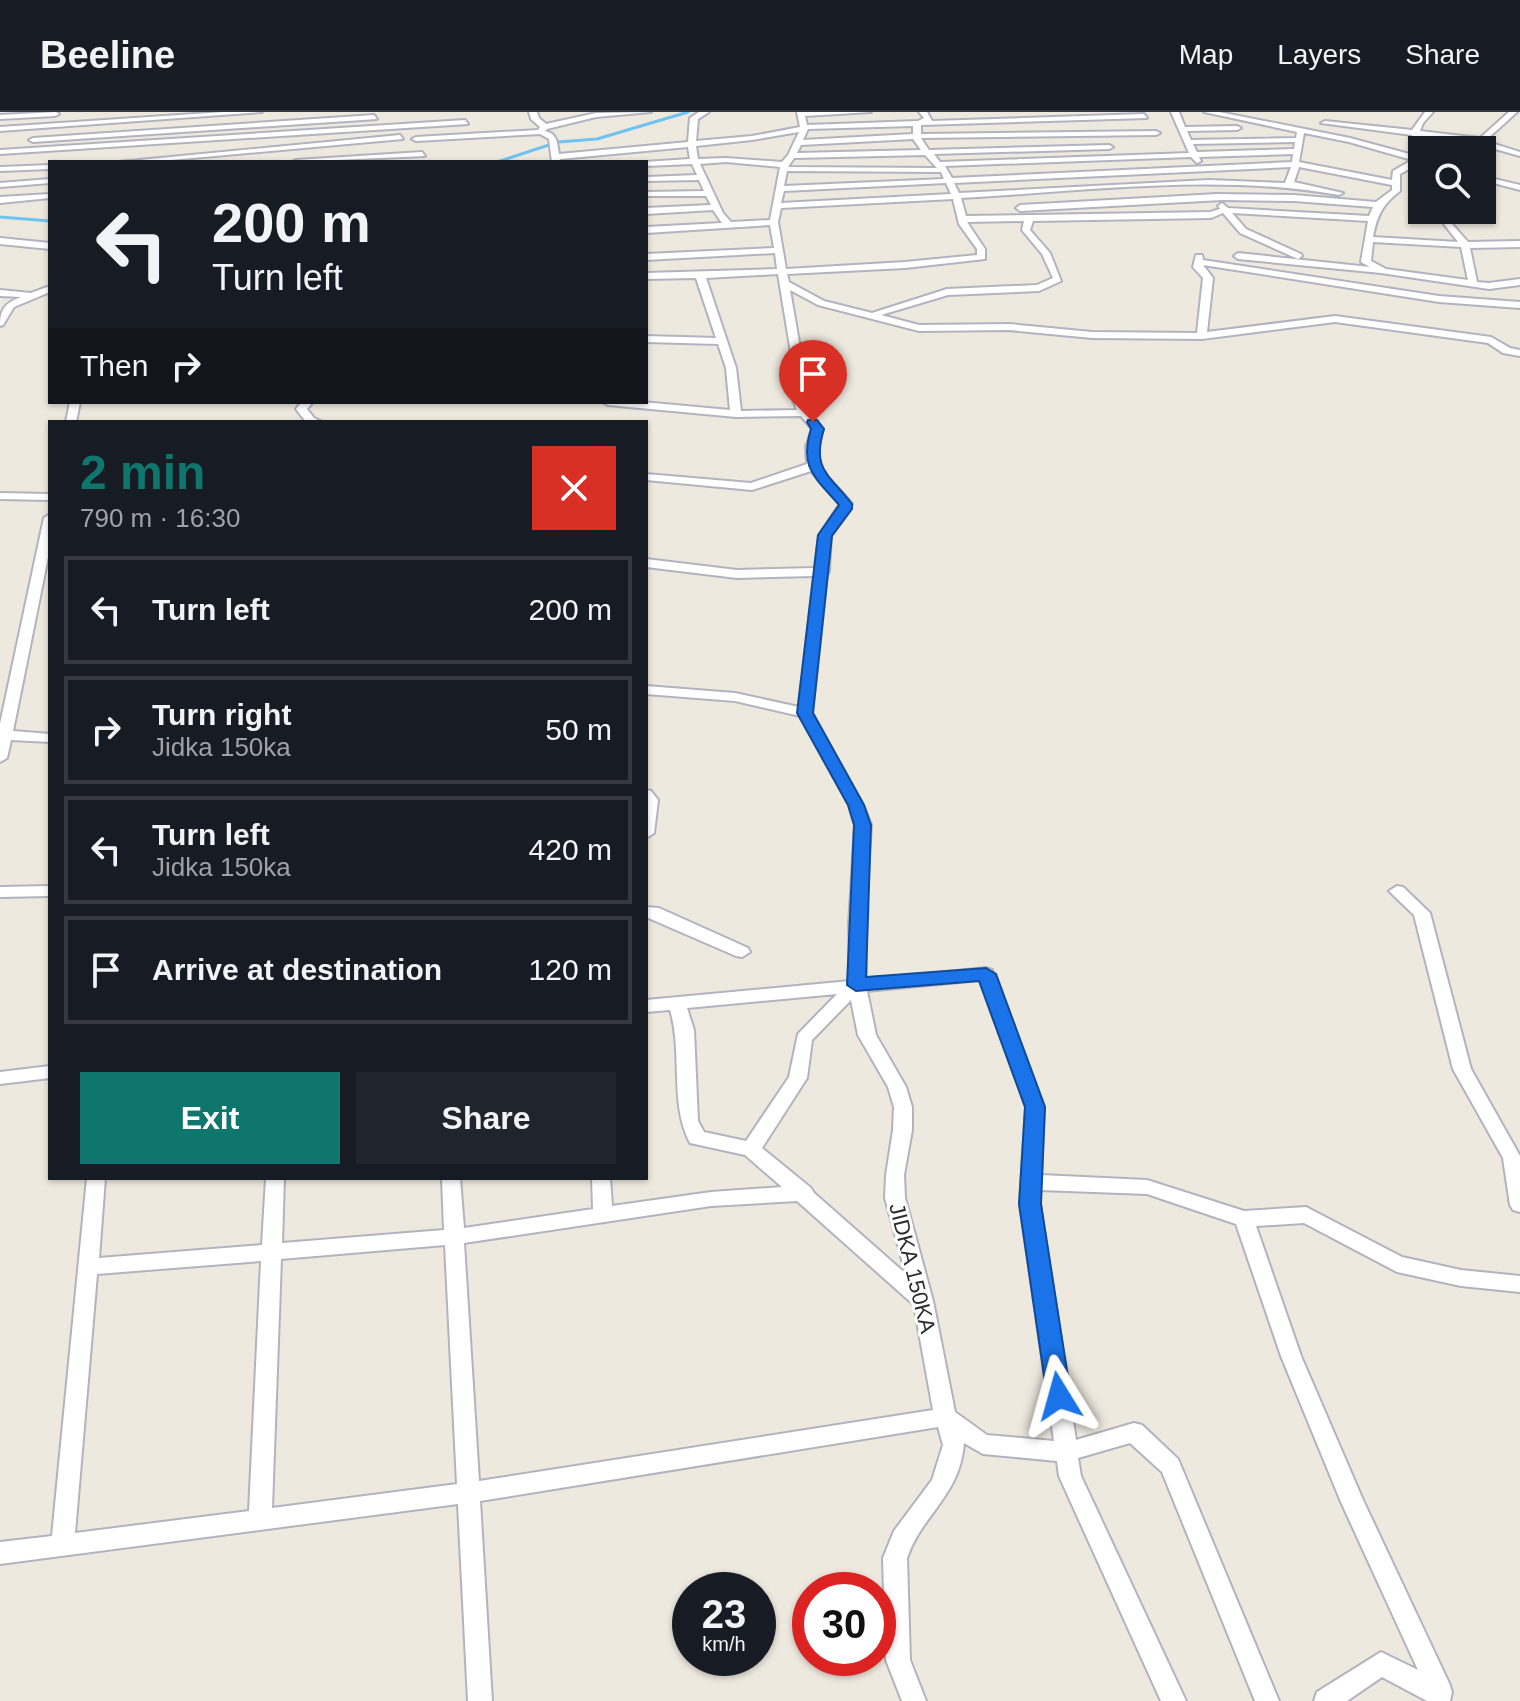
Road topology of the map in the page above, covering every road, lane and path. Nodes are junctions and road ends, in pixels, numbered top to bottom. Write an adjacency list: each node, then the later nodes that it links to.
1 (258, 112): 19 (street)
2 (272, 112): 23 (street)
3 (533, 112): 30 (street)
4 (647, 112): 30 (street)
5 (705, 112): 45 (street)
6 (867, 112): 43 (street)
7 (923, 112): 26 (street)
8 (1175, 112): 37 (street)
9 (1208, 112): 22 (street)
10 (1252, 112): 22 (street)
11 (1429, 112): 29 (street)
12 (1513, 112): 41 (street)
13 (66, 113): 14 (street)
14 (12, 114): 20 (street); 31 (street)
15 (407, 114): 27 (street)
16 (1142, 114): 18 (street); 33 (street)
17 (1332, 114): 25 (street); 29 (street)
18 (1031, 115): 26 (street)
19 (128, 116): 31 (street); 32 (street)
20 (0, 117)
21 (379, 117): 23 (street)
22 (1244, 119): 36 (street)
23 (272, 122): 32 (street); 34 (street)
24 (465, 122): 27 (street)
25 (1325, 123): 29 (street); 36 (street)
26 (917, 124): 38 (street); 43 (street)
27 (411, 125): 34 (street); 42 (street)
28 (1237, 128): 37 (street)
29 (1416, 128): 39 (street); 40 (street)
30 (542, 129): 42 (street); 64 (street)
31 (2, 130)
32 (129, 132): 44 (street); 47 (street)
33 (1156, 133): 35 (street); 37 (street)
34 (273, 134): 47 (street); 50 (street)
35 (1101, 134): 38 (street); 49 (street)
36 (1304, 134): 37 (street); 46 (street); 51 (street)
37 (1185, 135): 56 (street)
38 (917, 136): 43 (street); 53 (street)
39 (1417, 136)
40 (1455, 136)
41 (1485, 136)
42 (415, 137): 50 (street); 58 (street)
43 (796, 139): 45 (street); 53 (street); 65 (street); 71 (street); 92 (street)
44 (0, 142)
45 (691, 143): 64 (street); 65 (street)
46 (1363, 143): 54 (street); 57 (street)
47 (126, 145): 52 (street); 60 (street)
48 (1496, 146): 55 (street)
49 (1109, 147): 53 (street); 59 (street)
50 (276, 148): 61 (street); 62 (street)
51 (1298, 151): 56 (street); 68 (street)
52 (0, 152)
53 (928, 152): 71 (street)
54 (1355, 153)
55 (1520, 154)
56 (1194, 155): 59 (street); 73 (street)
57 (1408, 156)
58 (423, 158): 63 (street)
59 (1116, 158): 71 (street)
60 (124, 160)
61 (146, 160)
62 (280, 160)
63 (360, 160)
64 (556, 160)
65 (695, 161): 67 (street); 75 (street)
66 (1348, 163): 74 (street)
67 (648, 164)
68 (1296, 164): 73 (street); 74 (street); 82 (street)
69 (1408, 166): 81 (street)
70 (48, 167): 72 (street)
71 (941, 167): 77 (street)
72 (0, 169)
73 (1202, 169): 77 (street); 79 (street)
74 (1340, 172): 81 (street)
75 (701, 177): 76 (street); 85 (street)
76 (648, 179)
77 (949, 180): 90 (street); 92 (street)
78 (48, 181): 83 (street)
79 (1209, 182): 82 (street); 88 (street); 90 (street)
80 (1496, 182): 84 (street)
81 (1396, 183): 91 (street)
82 (1289, 184): 91 (street)
83 (0, 185)
84 (1520, 188)
85 (711, 193): 86 (street); 93 (street)
86 (648, 194)
87 (48, 196): 89 (street)
88 (1217, 198): 91 (street); 95 (street); 96 (street)
89 (0, 200)
90 (958, 202): 92 (street); 94 (street); 99 (street)
91 (1380, 203): 100 (street)
92 (777, 206): 102 (street); 109 (street)
93 (717, 207): 97 (street); 102 (street)
94 (973, 207)
95 (987, 208)
96 (1224, 210): 98 (street); 100 (street); 111 (street)
97 (648, 211)
98 (1029, 218): 99 (street); 123 (street)
99 (961, 219): 116 (street)
100 (1373, 219): 104 (street)
101 (1448, 224): 107 (street)
102 (729, 225): 103 (street)
103 (648, 230)
104 (1370, 239): 107 (street); 113 (street)
105 (0, 241): 108 (street)
106 (1520, 244): 107 (street)
107 (1465, 245): 118 (street)
108 (48, 246)
109 (778, 250): 110 (street); 116 (street)
110 (648, 257)
111 (1311, 261): 112 (street); 113 (street)
112 (1198, 262): 122 (street); 125 (street)
113 (1384, 271): 118 (street)
114 (700, 275): 115 (street); 116 (street); 127 (street)
115 (648, 276)
116 (782, 277): 123 (street); 131 (street)
117 (1520, 282): 118 (street)
118 (1473, 284)
119 (48, 290): 121 (street)
120 (0, 293): 121 (street)
121 (34, 295): 124 (street)
122 (1520, 305)
123 (876, 315): 125 (street)
124 (0, 323)
125 (1202, 336): 128 (street)
126 (648, 339): 127 (street)
127 (721, 341): 132 (street)
128 (1520, 353)
129 (306, 404): 133 (street)
130 (629, 404): 132 (street)
131 (804, 413): 132 (street); 134 (street)
132 (736, 414)
133 (310, 420)
134 (813, 466): 135 (street); 140 (street)
135 (648, 477)
136 (0, 496): 137 (street)
137 (48, 497)
138 (48, 528): 143 (street)
139 (648, 563): 140 (street)
140 (823, 572): 142 (street)
141 (648, 690): 142 (street)
142 (805, 713): 153 (street, JIDKA 150KA)
143 (6, 735): 144 (street); 145 (street)
144 (48, 738)
145 (0, 758)
146 (648, 796): 147 (street)
147 (648, 820)
148 (48, 891): 150 (street)
149 (1397, 891): 165 (street)
150 (0, 892)
151 (648, 912): 152 (street)
152 (742, 952)
153 (856, 985): 154 (street); 158 (street); 163 (street); 172 (street, JIDKA 150KA)
154 (677, 1003): 155 (street); 158 (street)
155 (648, 1006)
156 (48, 1072): 157 (street)
157 (0, 1078)
158 (751, 1149): 164 (street)
159 (96, 1180): 170 (street)
160 (275, 1180): 169 (street)
161 (451, 1180): 168 (street)
162 (601, 1180): 166 (street)
163 (1031, 1182): 167 (street); 174 (street)
164 (804, 1193): 166 (street); 172 (street)
165 (1520, 1205)
166 (603, 1214): 168 (street)
167 (1244, 1219): 171 (street); 179 (street)
168 (454, 1237): 169 (street); 175 (street)
169 (271, 1253): 170 (street); 176 (street)
170 (86, 1267): 177 (street)
171 (1520, 1284)
172 (923, 1301): 173 (street, JIDKA 150KA)
173 (945, 1417): 174 (street); 175 (street); 181 (street, JIDKA 150KA)
174 (1067, 1452): 182 (street); 183 (street)
175 (468, 1493): 176 (street); 180 (street)
176 (260, 1519): 177 (street)
177 (63, 1545): 178 (street)
178 (0, 1553)
179 (1440, 1697): 184 (street)
180 (480, 1701)
181 (914, 1701)
182 (1174, 1701)
183 (1267, 1701)
184 (1326, 1701)

